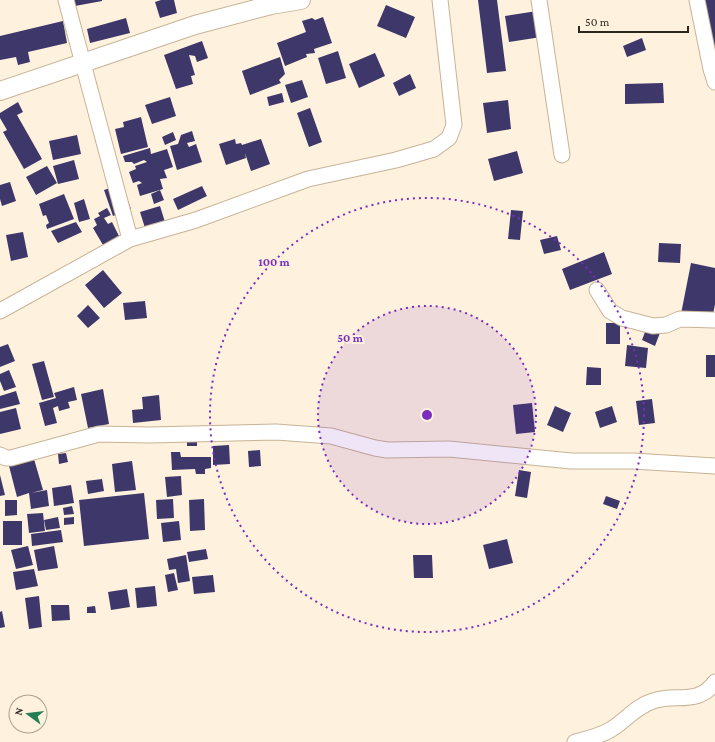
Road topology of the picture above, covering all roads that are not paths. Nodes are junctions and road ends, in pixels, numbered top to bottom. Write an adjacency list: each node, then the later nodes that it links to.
1 (66, 0): 6 (street)
2 (301, 0): 6 (street)
3 (440, 0): 10 (street)
4 (539, 0): 9 (street)
5 (697, 0): 7 (street)
6 (83, 64): 8 (street); 10 (street)
7 (715, 82)
8 (0, 91)
9 (562, 155)
10 (130, 239): 12 (street)
11 (598, 290): 13 (street)
12 (0, 310)
13 (715, 320)
14 (0, 455): 15 (street)
15 (715, 466)
16 (715, 682): 17 (street)
17 (575, 742)

